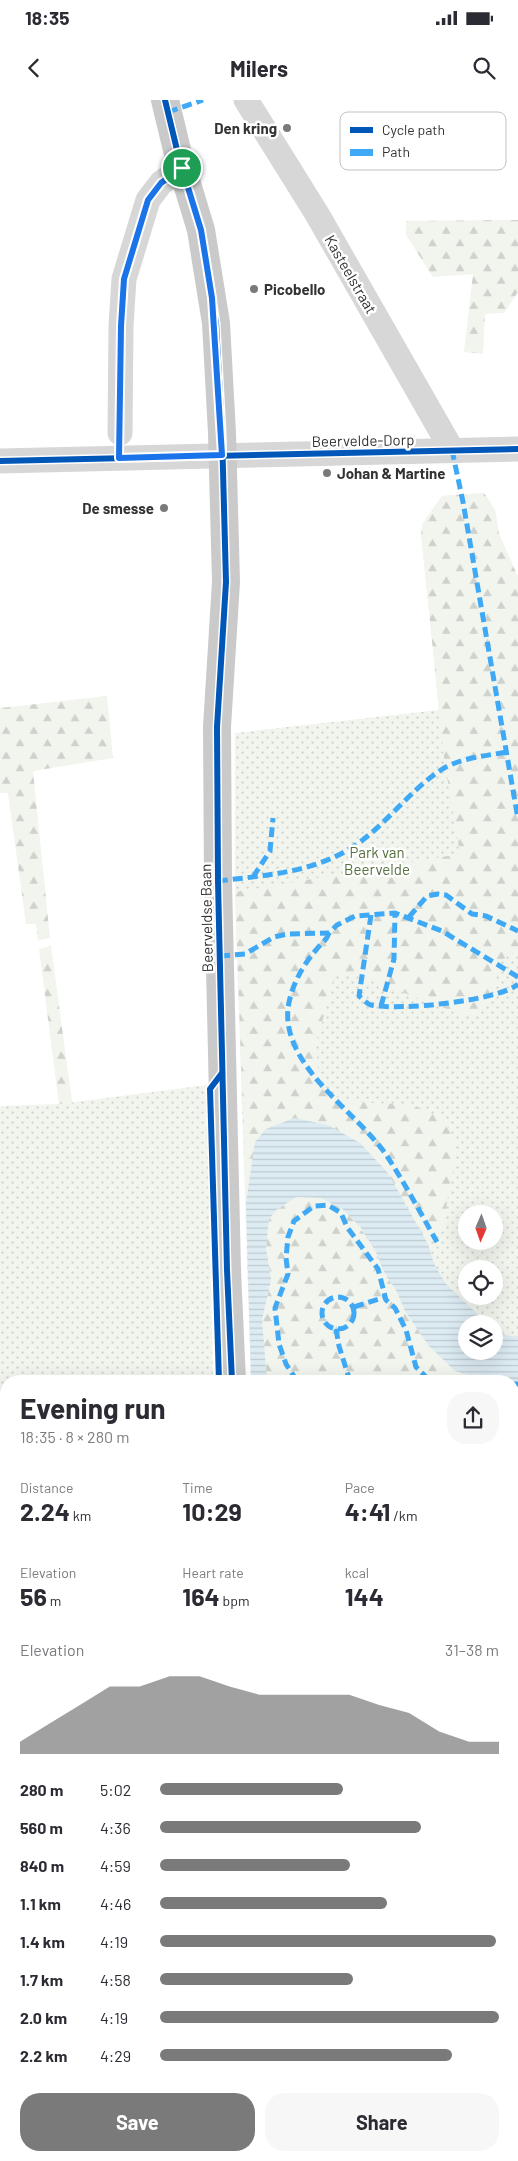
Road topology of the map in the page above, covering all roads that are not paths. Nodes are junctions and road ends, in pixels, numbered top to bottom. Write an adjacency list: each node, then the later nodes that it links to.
1 (166, 100): 3 (main road, Beerveldse Baan)
2 (246, 100): 5 (street, Kasteelstraat)
3 (182, 168): 4 (street); 7 (main road, Beerveldse Baan)
4 (120, 433)
5 (452, 450): 6 (street, Beervelde-Dorp); 7 (street, Beervelde-Dorp)
6 (513, 451)
7 (222, 455): 8 (street, Beervelde-Dorp); 9 (main road, Beerveldse Baan)
8 (0, 461)
9 (232, 1375)

